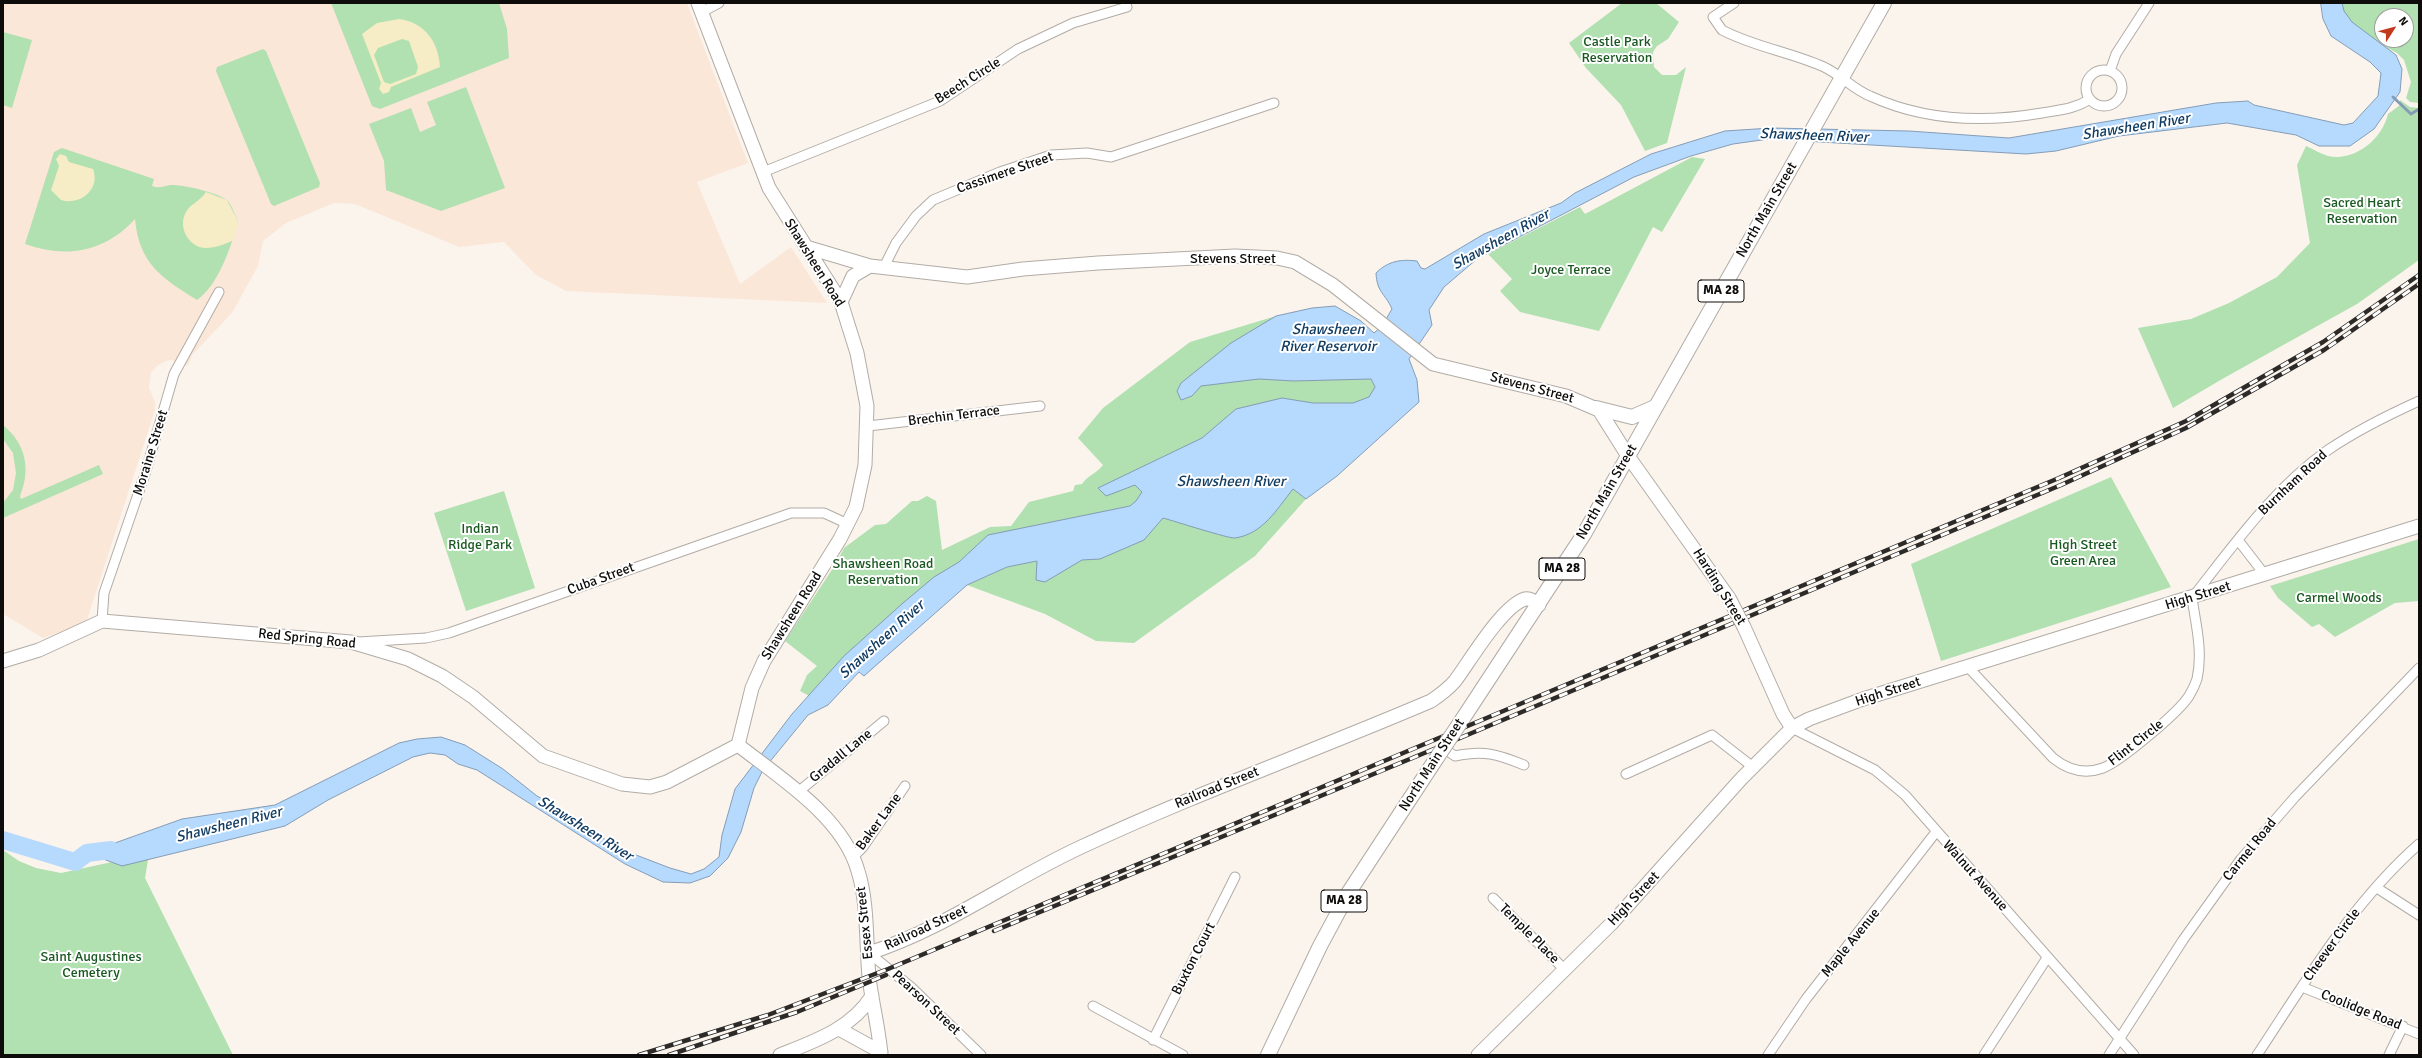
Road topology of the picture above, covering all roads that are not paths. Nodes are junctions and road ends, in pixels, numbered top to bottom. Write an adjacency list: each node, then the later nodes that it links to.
1 (719, 3): 5 (street)
2 (1734, 3): 8 (street)
3 (1884, 3): 8 (main road, North Main Street / MA 28)
4 (2149, 3): 7 (street)
5 (700, 7): 11 (main road, Shawsheen Road)
6 (1127, 7): 11 (street, Beech Circle)
7 (2110, 71): 9 (street); 9 (street)
8 (1843, 77): 9 (street); 19 (main road, North Main Street / MA 28)
9 (2090, 99)
10 (1274, 103): 14 (street, Cassimere Street)
11 (763, 172): 12 (main road, Shawsheen Road)
12 (806, 247): 13 (main road, Stevens Street); 16 (main road, Shawsheen Road)
13 (870, 266): 14 (main road, Stevens Street); 16 (main road)
14 (884, 267): 20 (main road, Stevens Street)
15 (219, 292): 29 (street, Moraine Street)
16 (841, 302): 21 (main road, Shawsheen Road)
17 (2419, 401): 25 (street, Burnham Road)
18 (1040, 406): 21 (street, Brechin Terrace)
19 (1655, 407): 20 (main road); 22 (main road, North Main Street / MA 28)
20 (1596, 408): 22 (main road)
21 (868, 426): 23 (main road, Shawsheen Road)
22 (1628, 456): 28 (main road, North Main Street / MA 28); 35 (main road, Harding Street, bridge)
23 (848, 524): 30 (street, Cuba Street); 36 (main road, Shawsheen Road)
24 (2419, 526): 26 (main road, High Street)
25 (2238, 540): 26 (street); 27 (street, Burnham Road)
26 (2265, 575): 27 (main road, High Street)
27 (2192, 598): 32 (main road, High Street); 32 (street, Flint Circle)
28 (1539, 605): 37 (main road, North Main Street / MA 28, bridge); 50 (main road, Railroad Street)
29 (102, 621): 30 (main road, Red Spring Road); 31 (main road, Red Spring Road)
30 (351, 642): 36 (main road, Red Spring Road)
31 (3, 661)
32 (1968, 667): 35 (main road, High Street)
33 (2419, 668): 59 (street, Carmel Road)
34 (884, 721): 42 (street, Gradall Lane)
35 (1792, 728): 39 (main road, High Street); 43 (street, Walnut Avenue)
36 (738, 745): 42 (main road, Essex Street)
37 (1440, 752): 38 (street); 65 (main road, North Main Street / MA 28)
38 (1524, 765)
39 (1753, 767): 40 (street); 52 (main road, High Street)
40 (1626, 774)
41 (905, 786): 45 (street, Baker Lane)
42 (798, 792): 45 (main road, Essex Street)
43 (1936, 832): 51 (street, Walnut Avenue); 67 (street, Maple Avenue)
44 (2419, 844): 47 (street, Cheever Circle)
45 (853, 857): 50 (main road, Essex Street)
46 (1235, 877): 60 (street, Buxton Court)
47 (2376, 888): 49 (street); 53 (street, Cheever Circle)
48 (1493, 898): 52 (street, Temple Place)
49 (2419, 915)
50 (869, 953): 54 (main road, Essex Street); 63 (street, Pearson Street)
51 (2047, 958): 59 (street, Walnut Avenue); 68 (street)
52 (1565, 970): 66 (main road, High Street)
53 (2302, 987): 56 (street, Coolidge Road); 71 (street, Cheever Circle)
54 (872, 996): 57 (main road); 61 (main road, Essex Street)
55 (1092, 1006): 60 (street)
56 (2403, 1026): 58 (street, Coolidge Road); 72 (street)
57 (840, 1029): 61 (main road); 62 (main road)
58 (2419, 1034)
59 (2119, 1038): 69 (street, Carmel Road); 70 (street, Walnut Avenue)
60 (1153, 1040): 64 (street)
61 (881, 1054)
62 (780, 1055)
63 (981, 1055)
64 (1183, 1055)
65 (1268, 1055)
66 (1478, 1055)
67 (1768, 1055)
68 (1984, 1055)
69 (2110, 1055)
70 (2134, 1055)
71 (2257, 1055)
72 (2389, 1055)

